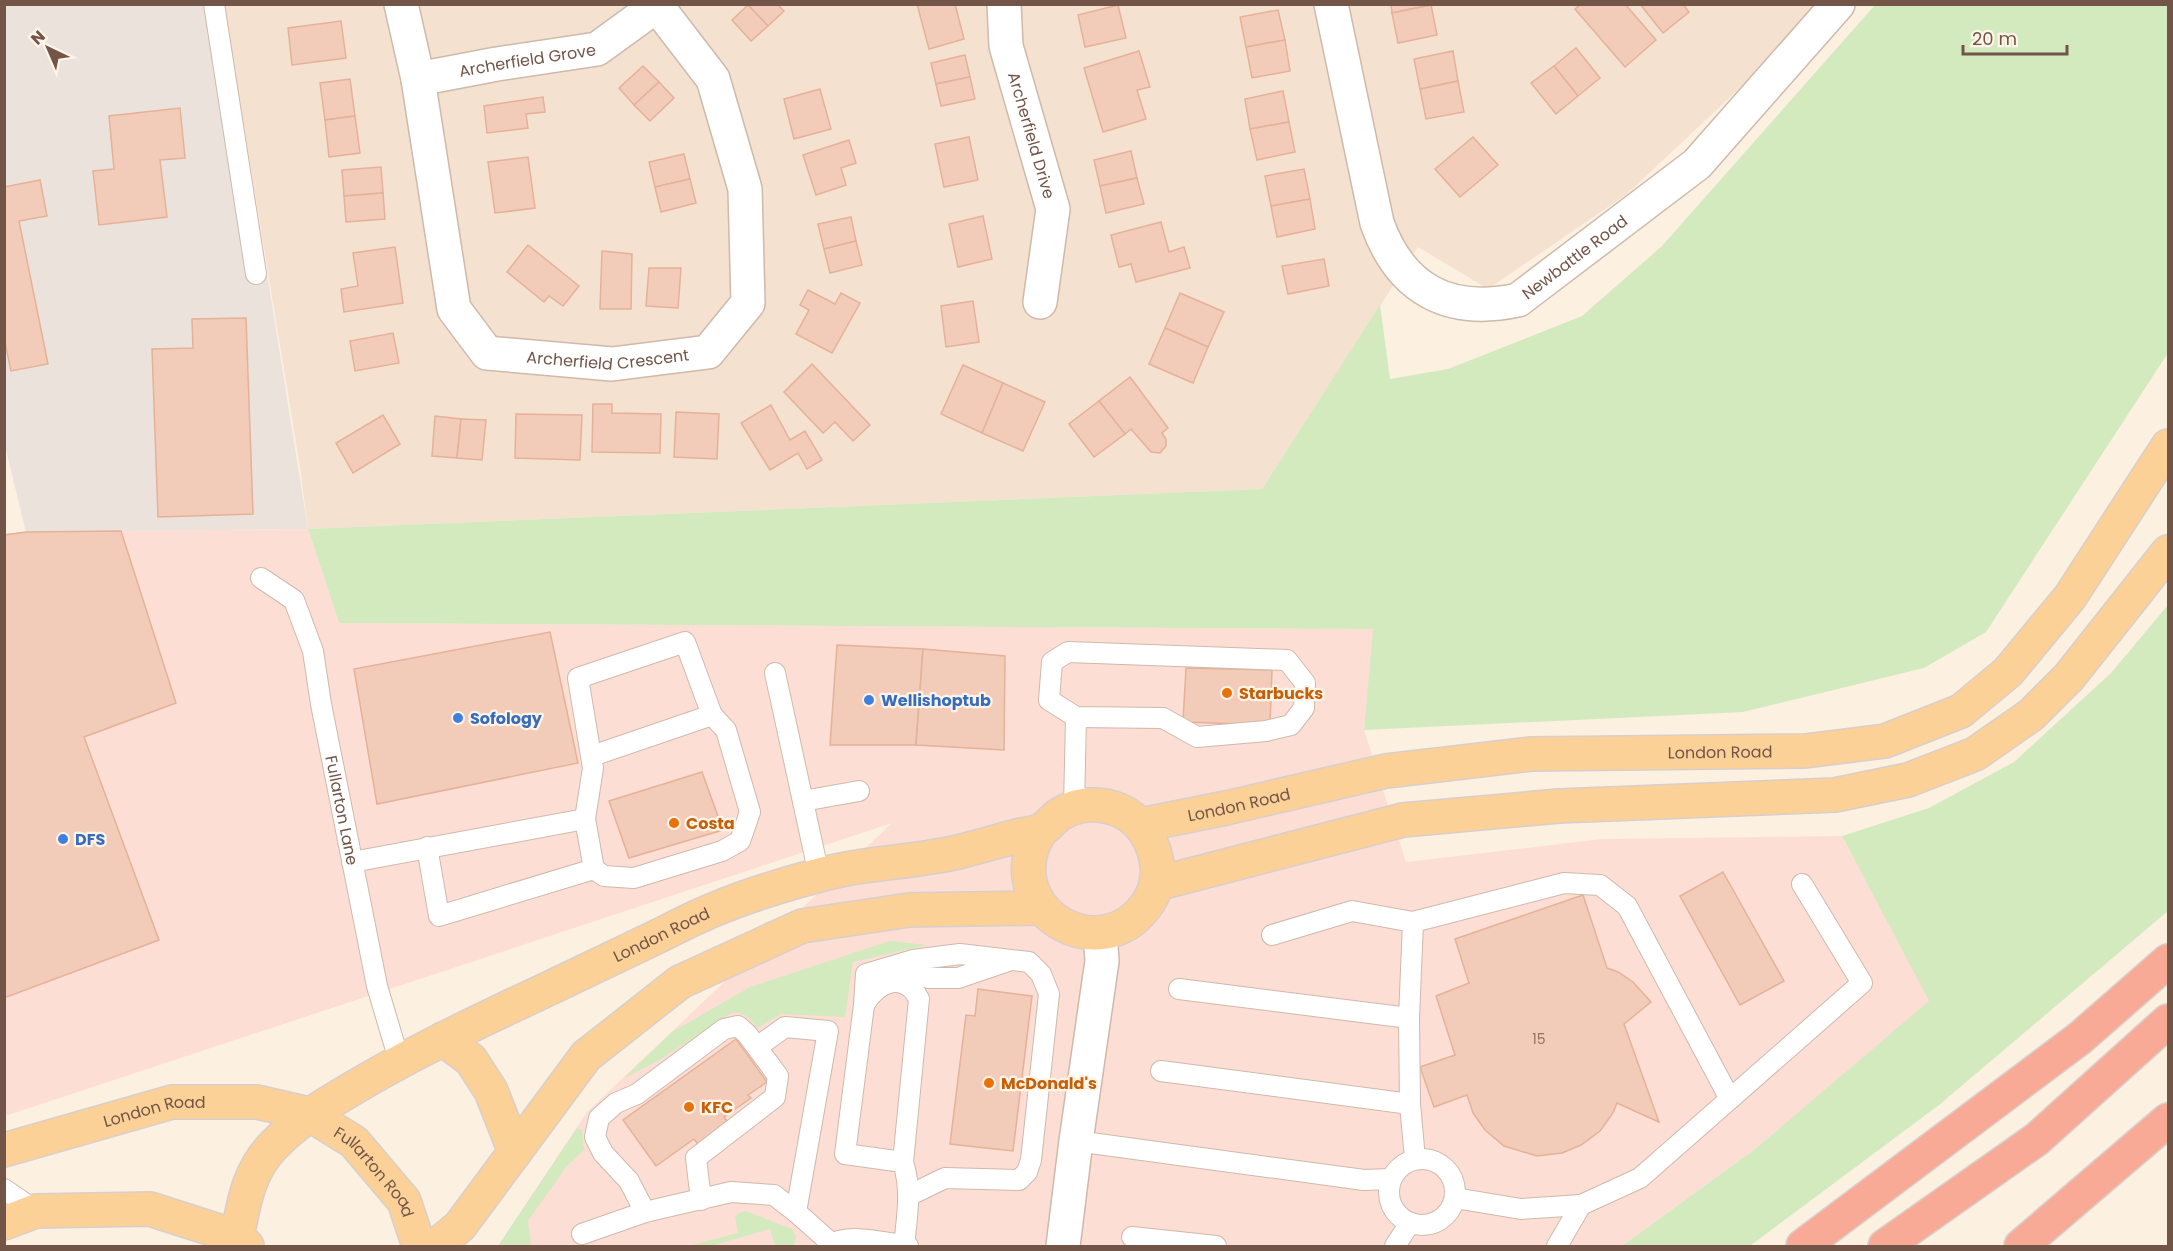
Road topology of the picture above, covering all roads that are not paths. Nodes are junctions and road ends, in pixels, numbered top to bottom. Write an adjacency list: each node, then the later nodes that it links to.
1 (214, 4): 8 (lane)
2 (401, 4): 7 (street, Archerfield Crescent)
3 (1004, 4): 9 (street, Archerfield Drive)
4 (1331, 4): 5 (street, Newbattle Road)
5 (1838, 4)
6 (658, 5): 7 (street, Archerfield Grove); 7 (street, Archerfield Crescent)
7 (418, 79)
8 (256, 274)
9 (1040, 302)
10 (2169, 446): 21 (main road, London Road)
11 (2169, 552): 27 (main road)
12 (261, 578): 24 (lane, Fullarton Lane)
13 (775, 673): 18 (lane)
14 (712, 715): 16 (lane); 16 (lane); 25 (lane)
15 (1076, 717): 15 (lane); 19 (lane)
16 (591, 756): 20 (lane)
17 (859, 791): 18 (lane)
18 (803, 801): 26 (lane)
19 (1074, 807): 21 (main road, London Road); 22 (main road, London Road)
20 (585, 819): 23 (lane); 25 (lane)
21 (1141, 825): 27 (main road, London Road)
22 (1041, 830): 26 (main road, London Road); 29 (main road)
23 (427, 847): 24 (lane); 25 (lane)
24 (352, 862): 40 (lane, Fullarton Lane)
25 (599, 872)
26 (819, 874): 38 (main road, London Road)
27 (1156, 884): 31 (main road, London Road)
28 (1802, 884): 42 (lane)
29 (1041, 908): 31 (main road, London Road); 48 (main road)
30 (1413, 922): 32 (lane); 36 (lane); 42 (lane)
31 (1100, 933): 46 (street)
32 (1272, 935)
33 (2169, 961): 74 (highway)
34 (1179, 989): 36 (lane)
35 (864, 1005): 50 (lane); 50 (lane); 53 (lane)
36 (1409, 1018): 43 (lane)
37 (2169, 1022): 75 (highway)
38 (443, 1039): 40 (main road, London Road); 48 (main road)
39 (757, 1047): 55 (lane); 58 (lane); 59 (lane)
40 (399, 1060): 44 (main road, London Road)
41 (1161, 1071): 43 (lane)
42 (1730, 1099): 56 (lane)
43 (1410, 1104): 49 (lane)
44 (309, 1114): 47 (main road, London Road); 64 (main road, London Road); 66 (main road, Fullarton Road)
45 (2169, 1120): 76 (highway)
46 (1076, 1141): 51 (lane); 70 (street)
47 (4, 1150)
48 (515, 1152): 67 (main road)
49 (1415, 1159): 51 (lane); 54 (lane)
50 (903, 1162): 53 (lane)
51 (1391, 1179): 61 (lane)
52 (4, 1189): 57 (lane)
53 (910, 1195): 68 (lane)
54 (1455, 1198): 56 (lane); 61 (lane)
55 (701, 1200): 58 (lane); 59 (lane)
56 (1581, 1205): 73 (lane)
57 (36, 1211): 60 (main road, London Road); 64 (main road, London Road)
58 (645, 1212): 62 (lane)
59 (796, 1212): 65 (lane)
60 (4, 1223)
61 (1410, 1223): 72 (lane)
62 (582, 1234)
63 (1132, 1236): 71 (lane)
64 (242, 1242)
65 (830, 1245): 68 (lane)
66 (419, 1246)
67 (436, 1246)
68 (904, 1246): 69 (lane)
69 (908, 1246)
70 (1063, 1246)
71 (1216, 1246)
72 (1395, 1246)
73 (1557, 1246)
74 (1803, 1246)
75 (1885, 1246)
76 (2021, 1246)

